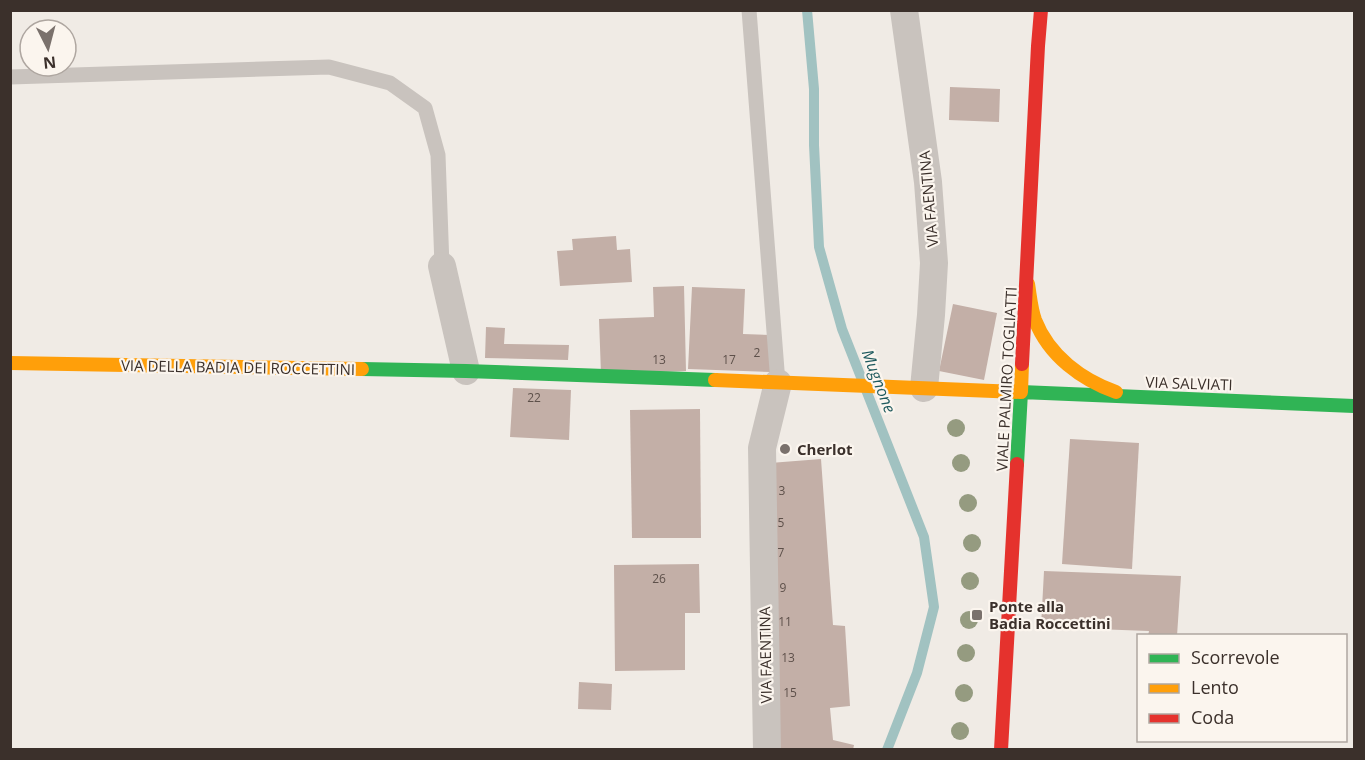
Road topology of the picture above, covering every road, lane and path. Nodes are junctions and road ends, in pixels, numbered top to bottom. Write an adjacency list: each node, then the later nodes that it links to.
1 (749, 10): 9 (lane)
2 (904, 10): 10 (street, VIA FAENTINA)
3 (1041, 10): 6 (street, VIALE PALMIRO TOGLIATTI)
4 (10, 77): 5 (lane)
5 (442, 266): 8 (street)
6 (1028, 284): 11 (street, VIALE PALMIRO TOGLIATTI); 12 (street)
7 (10, 363): 8 (street, VIA DELLA BADIA DEI ROCCETTINI)
8 (466, 371): 9 (street, VIA DELLA BADIA DEI ROCCETTINI)
9 (783, 384): 10 (street, VIA DELLA BADIA DEI ROCCETTINI); 14 (street, VIA FAENTINA)
10 (918, 387): 11 (street)
11 (1022, 392): 12 (street, VIA SALVIATI); 15 (street, VIALE PALMIRO TOGLIATTI)
12 (1132, 397): 13 (street, VIA SALVIATI)
13 (1354, 406)
14 (766, 750)
15 (1001, 750)

